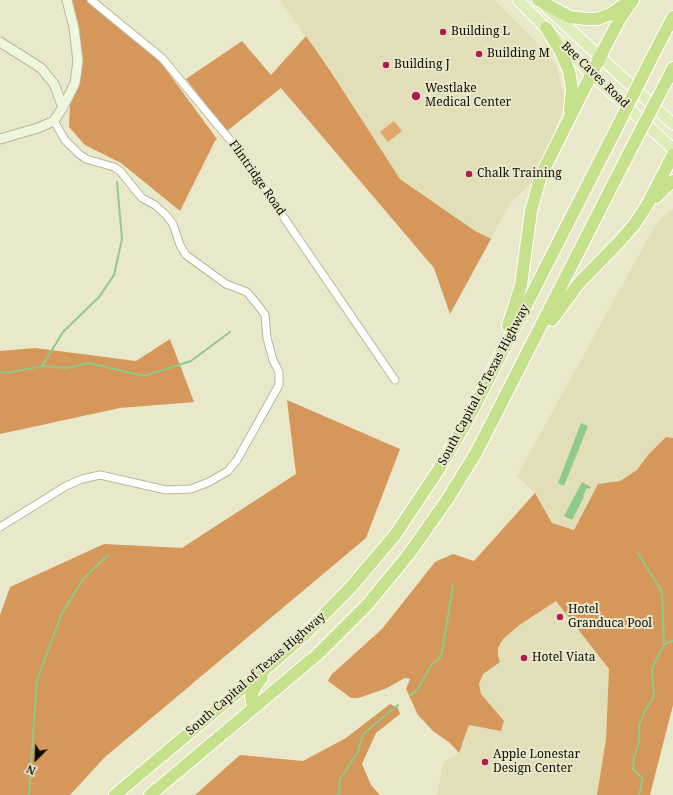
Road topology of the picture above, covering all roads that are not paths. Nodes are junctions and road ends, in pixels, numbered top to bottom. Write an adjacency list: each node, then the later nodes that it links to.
1 (67, 0): 13 (street)
2 (91, 0): 24 (street, Flintridge Road)
3 (518, 0): 8 (main road, Bee Caves Road)
4 (538, 0): 5 (highway); 10 (main road, Bee Caves Road)
5 (629, 0)
6 (633, 0): 10 (highway)
7 (673, 17): 26 (highway, South Capital of Texas Highway, bridge)
8 (546, 28): 12 (main road, Bee Caves Road); 18 (highway)
9 (0, 42): 14 (street)
10 (600, 57): 12 (highway); 17 (main road, Bee Caves Road)
11 (673, 68): 25 (highway, South Capital of Texas Highway, bridge)
12 (592, 74): 18 (highway); 20 (main road, Bee Caves Road)
13 (75, 83): 14 (street); 15 (street)
14 (54, 84): 15 (street)
15 (63, 107): 16 (street)
16 (54, 121): 19 (street); 27 (street)
17 (673, 124)
18 (566, 125): 26 (highway)
19 (0, 139)
20 (673, 149)
21 (673, 155): 23 (highway)
22 (673, 181): 23 (highway)
23 (641, 215): 25 (highway)
24 (395, 380)
25 (506, 394): 29 (highway, South Capital of Texas Highway)
26 (472, 411): 28 (highway, South Capital of Texas Highway)
27 (0, 527)
28 (287, 650): 29 (highway); 30 (highway, South Capital of Texas Highway)
29 (254, 708): 30 (highway); 32 (highway, South Capital of Texas Highway)
30 (206, 719): 31 (highway, South Capital of Texas Highway)
31 (115, 795)
32 (150, 795)

